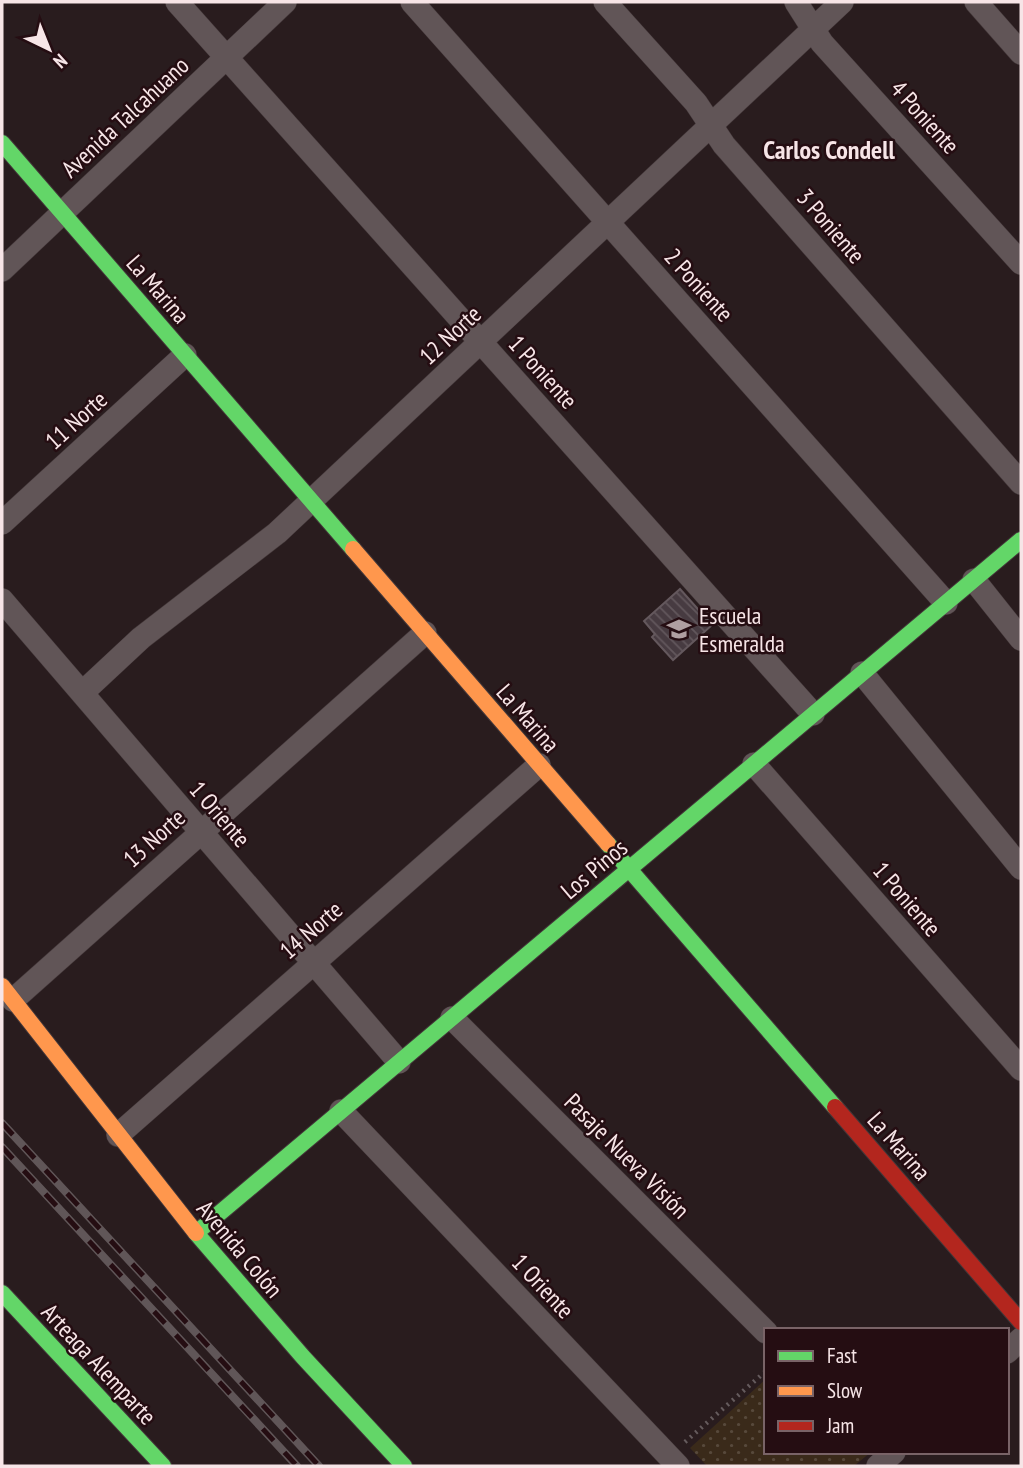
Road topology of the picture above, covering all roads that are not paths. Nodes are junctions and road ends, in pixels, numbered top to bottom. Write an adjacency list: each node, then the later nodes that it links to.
1 (177, 2): 10 (street, 1 Poniente)
2 (285, 2): 10 (street, Avenida Talcahuano)
3 (412, 2): 14 (street, 2 Poniente)
4 (605, 2): 11 (street, 3 Poniente)
5 (796, 2): 8 (street, 4 Poniente)
6 (842, 2): 8 (street, 12 Norte)
7 (976, 2): 9 (street)
8 (814, 28): 11 (street, 12 Norte); 15 (street, 4 Poniente)
9 (1021, 53)
10 (227, 57): 13 (street, Avenida Talcahuano); 17 (street, 1 Poniente)
11 (711, 126): 14 (street, 12 Norte); 19 (street, 3 Poniente)
12 (2, 143): 13 (main road, La Marina)
13 (62, 213): 16 (street, Avenida Talcahuano); 18 (main road, La Marina)
14 (608, 222): 17 (street, 12 Norte); 25 (street, 2 Poniente)
15 (1021, 263)
16 (2, 270)
17 (481, 342): 20 (street, 12 Norte); 30 (street, 1 Poniente)
18 (185, 355): 20 (main road, La Marina); 21 (street, 11 Norte)
19 (1021, 482)
20 (311, 502): 26 (main road, La Marina); 29 (street, 12 Norte)
21 (2, 523)
22 (1021, 540): 23 (main road, Los Pinos)
23 (974, 580): 25 (main road, Los Pinos); 27 (street)
24 (2, 600): 29 (street, 1 Oriente)
25 (946, 603): 28 (main road, Los Pinos)
26 (425, 633): 32 (main road, La Marina); 33 (street, 13 Norte)
27 (1021, 639)
28 (862, 673): 30 (main road, Los Pinos); 34 (street)
29 (82, 694): 33 (street, 1 Oriente)
30 (813, 714): 31 (main road, Los Pinos)
31 (754, 764): 35 (main road, Los Pinos); 40 (street, 1 Poniente)
32 (539, 765): 35 (main road, La Marina); 36 (street, 14 Norte)
33 (201, 832): 36 (street, 1 Oriente); 37 (street, 13 Norte)
34 (1021, 868)
35 (629, 869): 38 (main road, Los Pinos); 45 (main road, La Marina)
36 (314, 963): 39 (street, 1 Oriente); 42 (street, 14 Norte)
37 (7, 993): 42 (main road, Avenida Colón)
38 (452, 1018): 39 (main road, Los Pinos); 46 (street, Pasaje Nueva Visión)
39 (399, 1062): 41 (main road, Los Pinos)
40 (1021, 1069)
41 (341, 1111): 43 (main road, Los Pinos); 47 (street, 1 Oriente)
42 (118, 1135): 43 (main road, Avenida Colón)
43 (195, 1233): 49 (main road, Avenida Colón)
44 (2, 1293): 48 (main road, Arteaga Alemparte)
45 (1021, 1322)
46 (764, 1330)
47 (673, 1462)
48 (163, 1466)
49 (404, 1466)

